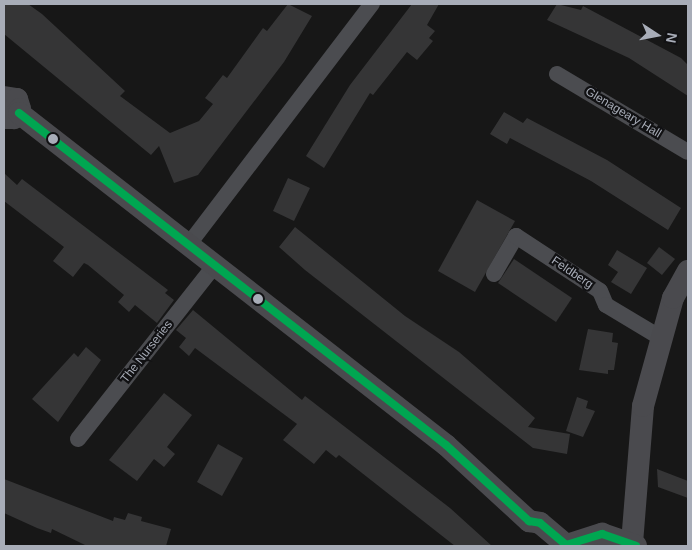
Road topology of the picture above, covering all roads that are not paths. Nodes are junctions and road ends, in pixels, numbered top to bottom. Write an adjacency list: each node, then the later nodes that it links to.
1 (368, 5): 6 (street)
2 (557, 74): 5 (street, Glenageary Hall)
3 (4, 97): 4 (street)
4 (12, 115): 6 (street)
5 (688, 152)
6 (189, 244): 7 (street)
7 (215, 265): 11 (street, The Nurseries); 13 (street)
8 (688, 271): 10 (street)
9 (494, 274): 10 (street, Feldberg)
10 (660, 338): 12 (street)
11 (78, 439)
12 (627, 541): 13 (street)
13 (558, 546)

